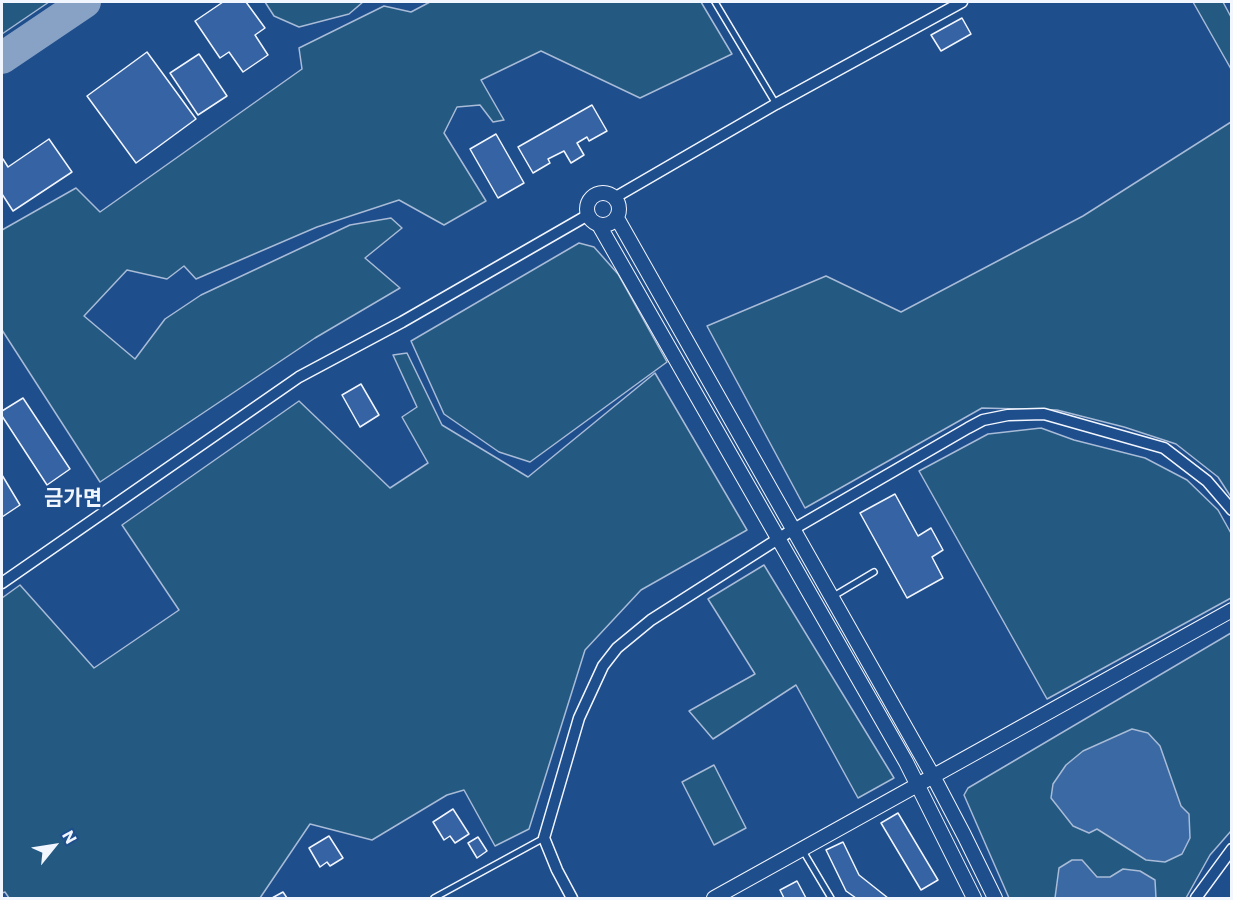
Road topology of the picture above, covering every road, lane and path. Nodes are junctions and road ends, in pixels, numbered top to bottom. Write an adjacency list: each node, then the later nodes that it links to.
1 (715, 2): 3 (lane)
2 (962, 2): 3 (street)
3 (776, 104): 4 (street)
4 (614, 198): 5 (street); 6 (street)
5 (588, 215): 7 (street); 12 (street)
6 (617, 218): 7 (street); 9 (street)
7 (599, 225): 10 (street)
8 (1232, 510): 9 (street)
9 (792, 530): 10 (street); 13 (street)
10 (778, 539): 16 (street); 17 (street)
11 (874, 572): 13 (lane)
12 (2, 583)
13 (831, 598): 15 (street)
14 (1232, 610): 15 (street)
15 (933, 776): 16 (street); 25 (street)
16 (918, 784): 18 (street); 24 (street)
17 (544, 837): 20 (lane); 21 (street)
18 (802, 849): 22 (street); 23 (lane)
19 (1232, 849): 26 (street)
20 (434, 898)
21 (572, 898)
22 (714, 898)
23 (831, 898)
24 (974, 898)
25 (995, 898)
26 (1196, 898)

